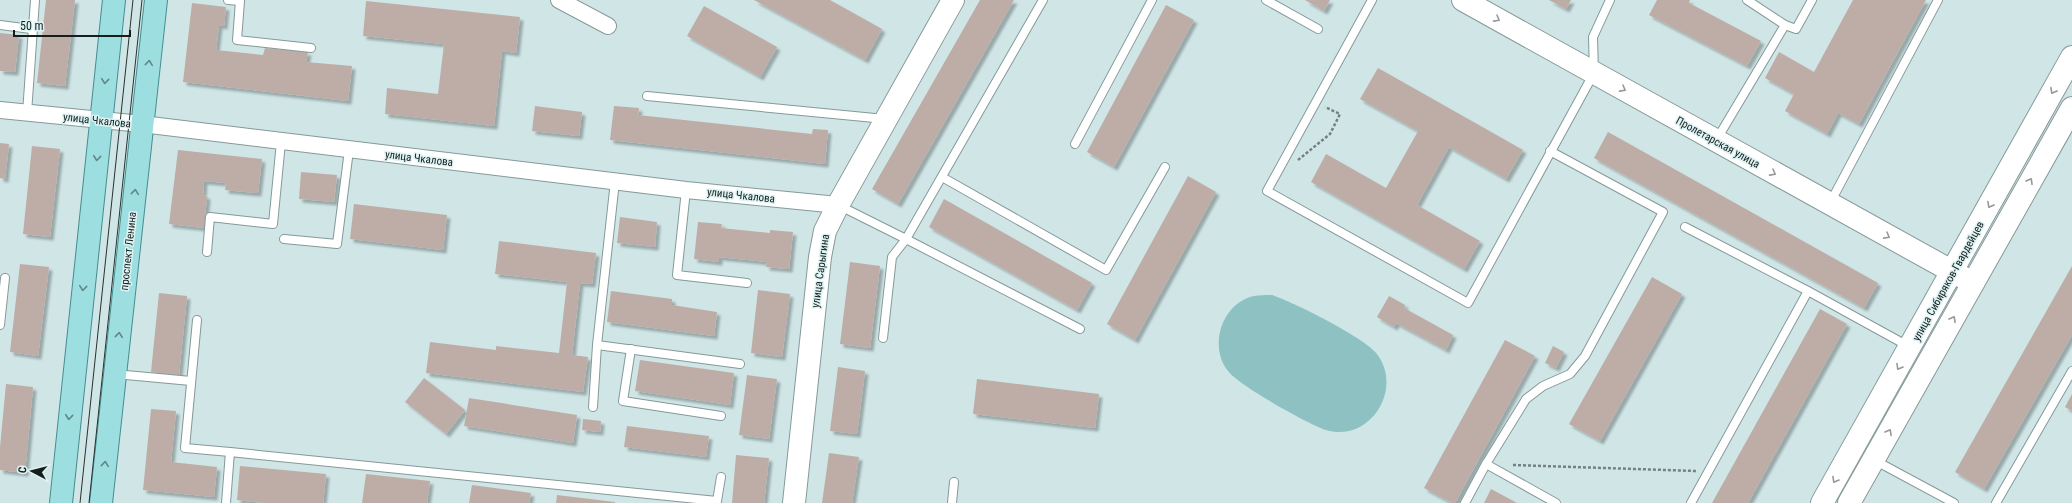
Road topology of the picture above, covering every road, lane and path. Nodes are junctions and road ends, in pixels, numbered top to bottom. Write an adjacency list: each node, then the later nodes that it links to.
1 (35, 0): 20 (lane)
2 (114, 0): 31 (main road, one-way to 31)
3 (156, 0): 32 (main road, проспект Ленина, one-way to 3)
4 (228, 0): 16 (lane)
5 (559, 0): 19 (street)
6 (953, 0): 30 (street, улица Сарыгина)
7 (1043, 0): 40 (lane)
8 (1152, 0): 35 (lane)
9 (1266, 0): 21 (lane)
10 (1372, 0): 26 (lane)
11 (1463, 0): 24 (street, Пролетарская улица, one-way to 24)
12 (1610, 0): 24 (lane)
13 (1747, 0): 18 (lane)
14 (1812, 0): 18 (lane)
15 (1938, 0): 43 (lane)
16 (240, 1): 22 (lane)
17 (0, 25): 20 (lane)
18 (1785, 25): 33 (lane)
19 (608, 26)
20 (31, 29): 29 (lane)
21 (1318, 29)
22 (311, 48)
23 (2072, 57): 49 (street, улица Сибиряков-Гвардейцев, one-way to 49)
24 (1594, 73): 33 (street, Пролетарская улица, one-way to 33); 37 (lane)
25 (647, 96): 30 (lane)
26 (1316, 102): 37 (lane); 38 (path)
27 (2072, 108): 52 (street, улица Сибиряков-Гвардейцев, one-way to 27)
28 (0, 110): 29 (street, улица Чкалова)
29 (27, 113): 31 (street, улица Чкалова)
30 (886, 119): 44 (street, улица Сарыгина)
31 (101, 120): 32 (street, улица Чкалова); 74 (main road, one-way to 74)
32 (142, 124): 34 (street, улица Чкалова); 63 (main road, проспект Ленина, one-way to 32)
33 (1716, 141): 43 (street, Пролетарская улица, one-way to 43)
34 (282, 142): 36 (street, улица Чкалова); 48 (lane)
35 (1075, 144)
36 (349, 150): 41 (street, улица Чкалова); 46 (lane)
37 (1550, 151): 69 (lane)
38 (1294, 164)
39 (1165, 167): 40 (lane)
40 (942, 177): 47 (lane)
41 (615, 181): 42 (street, улица Чкалова); 58 (lane)
42 (686, 190): 44 (street, улица Чкалова); 51 (lane)
43 (1830, 204): 49 (street, Пролетарская улица, one-way to 49)
44 (838, 205): 47 (lane); 77 (street, улица Сарыгина)
45 (1685, 227): 53 (lane)
46 (284, 239)
47 (906, 239): 56 (lane); 57 (lane)
48 (207, 252)
49 (1953, 272): 52 (street, Пролетарская улица); 59 (street, улица Сибиряков-Гвардейцев)
50 (5, 278): 55 (lane)
51 (747, 283)
52 (1973, 283): 68 (street, улица Сибиряков-Гвардейцев, one-way to 52)
53 (1808, 291): 59 (lane); 70 (lane)
54 (198, 320): 64 (lane)
55 (0, 325)
56 (1080, 329)
57 (883, 338)
58 (597, 345): 60 (lane); 65 (lane)
59 (1911, 347): 82 (street, улица Сибиряков-Гвардейцев, one-way to 82)
60 (631, 349): 61 (lane); 66 (lane)
61 (740, 364)
62 (2072, 372): 85 (lane)
63 (114, 374): 64 (lane); 75 (main road, проспект Ленина, one-way to 63)
64 (191, 381): 67 (lane)
65 (593, 407)
66 (721, 416)
67 (230, 452): 73 (lane); 76 (lane)
68 (1874, 460): 83 (street, улица Сибиряков-Гвардейцев); 84 (lane)
69 (1486, 464): 70 (path); 79 (lane); 80 (lane)
70 (1708, 472): 81 (lane)
71 (721, 476): 73 (lane)
72 (954, 482): 78 (lane)
73 (661, 500)
74 (61, 503)
75 (100, 503)
76 (226, 503)
77 (794, 503)
78 (952, 503)
79 (1465, 503)
80 (1556, 503)
81 (1691, 503)
82 (1822, 503)
83 (1850, 503)
84 (1954, 503)
85 (1996, 503)

